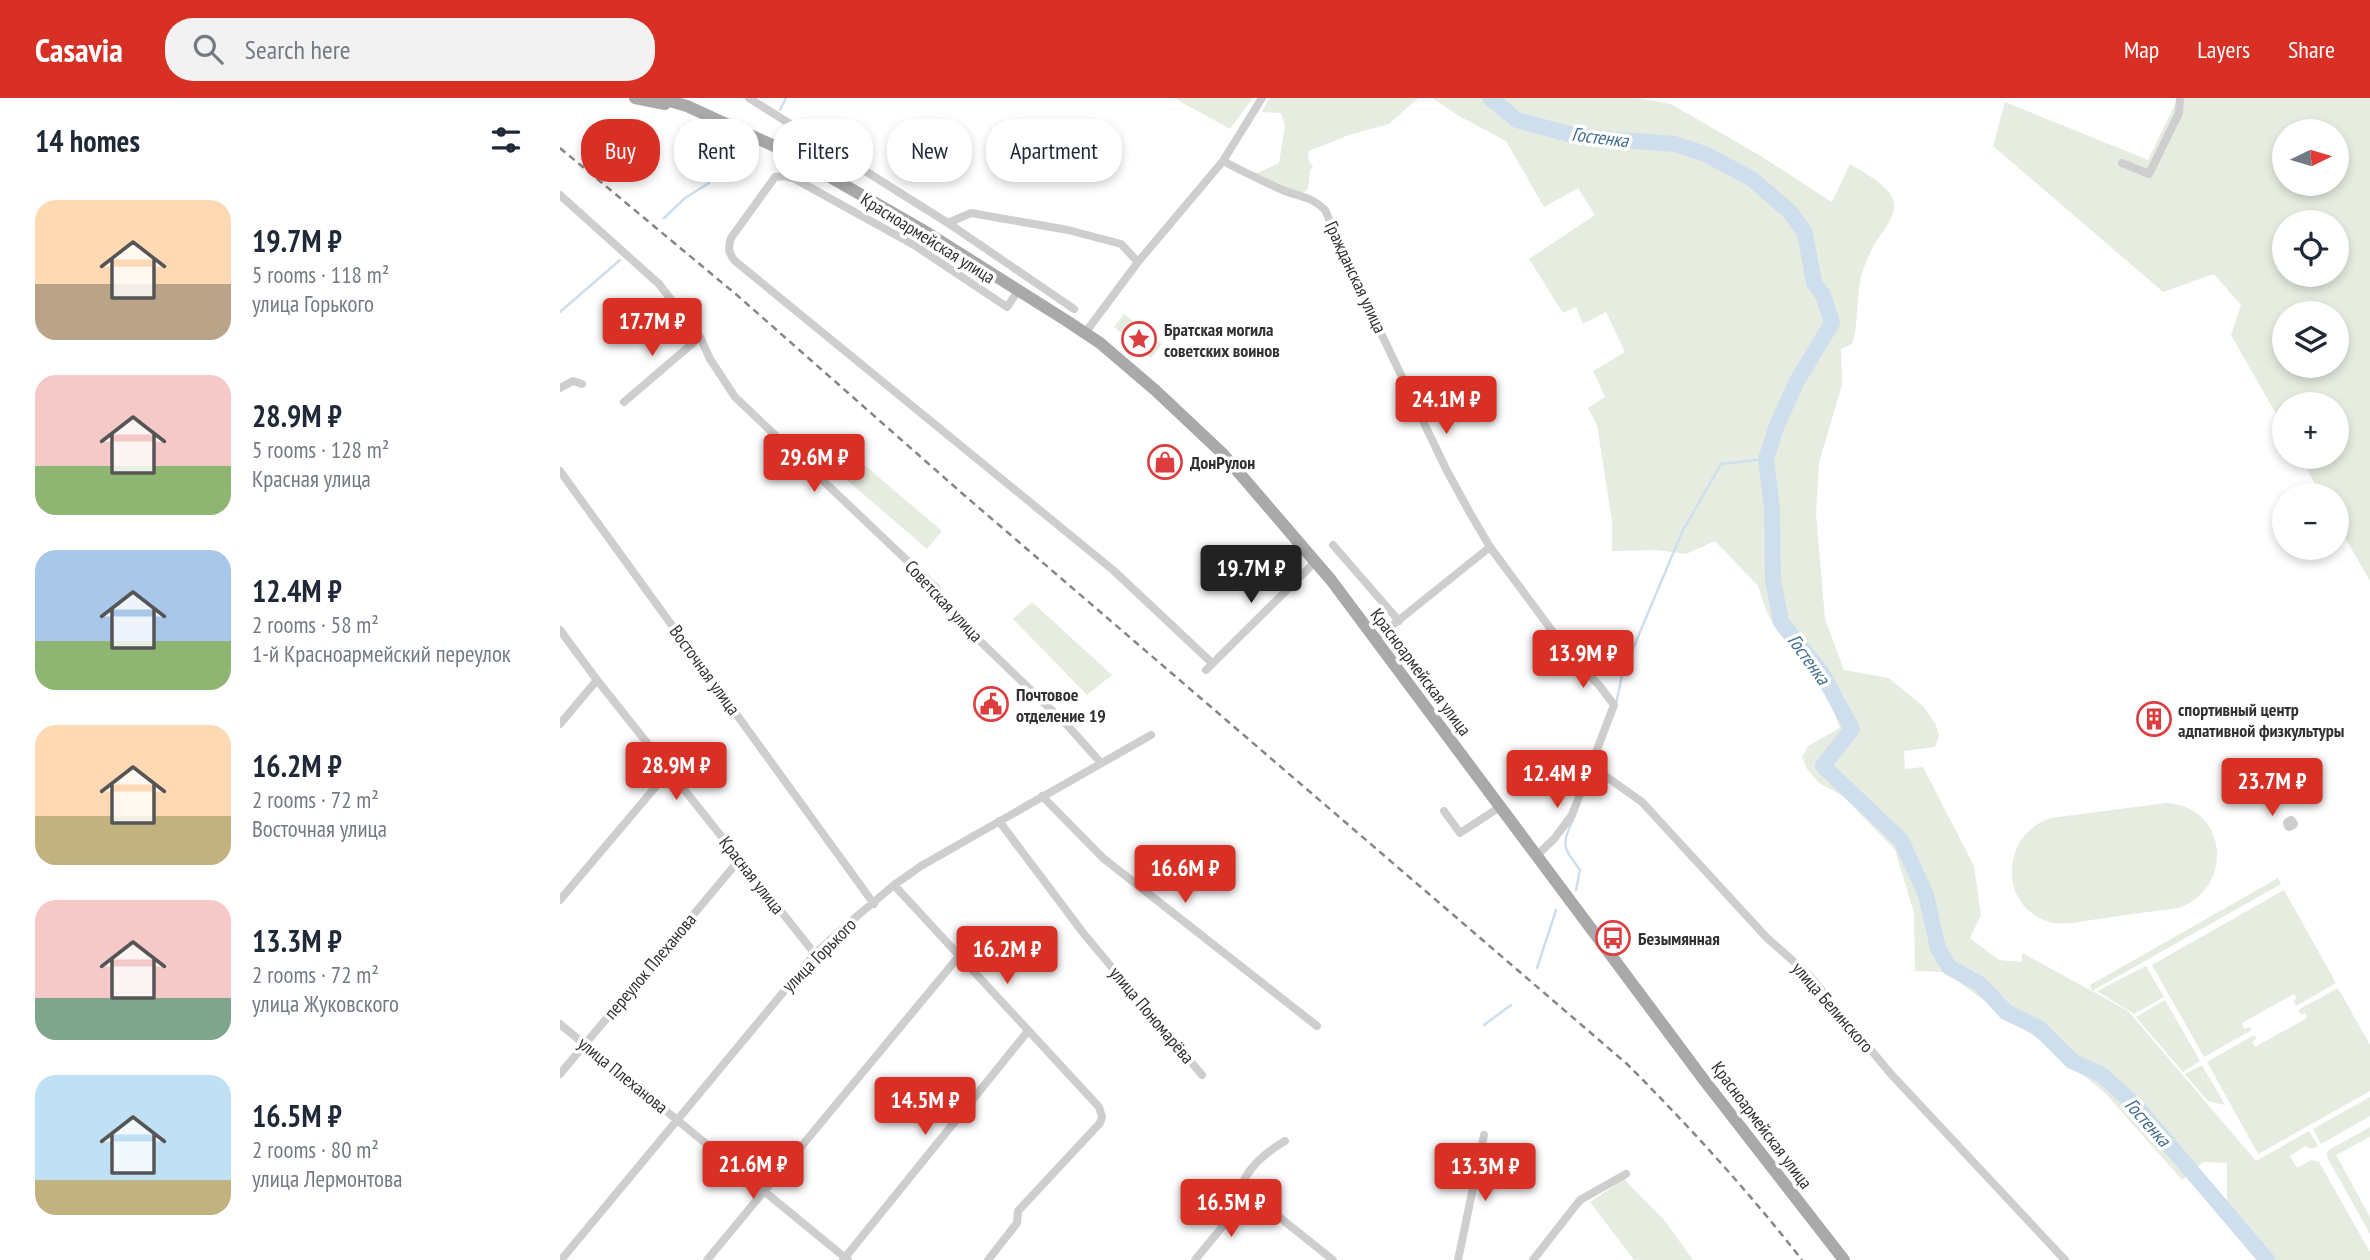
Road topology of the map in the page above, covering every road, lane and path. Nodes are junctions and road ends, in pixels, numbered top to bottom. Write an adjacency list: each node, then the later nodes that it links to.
1 (635, 98): 6 (main road, Красноармейская улица)
2 (659, 98): 7 (main road, Красноармейская улица)
3 (749, 98): 12 (street, Красноармейская улица)
4 (1262, 98): 9 (street)
5 (2180, 98): 10 (street)
6 (713, 119)
7 (717, 119)
8 (759, 139): 14 (main road, Красноармейская улица)
9 (1223, 161): 13 (street); 23 (street, Гражданская улица)
10 (2122, 163)
11 (560, 195): 17 (street, Советская улица)
12 (948, 223): 13 (street, Красноармейская улица); 15 (street, Красноармейская улица)
13 (1138, 262): 16 (street)
14 (1018, 291): 16 (main road, Красноармейская улица); 24 (street, Красноармейская улица)
15 (1074, 309)
16 (1086, 333): 24 (main road, Красноармейская улица)
17 (700, 337): 20 (street); 31 (street, Советская улица)
18 (582, 384): 19 (street)
19 (560, 388)
20 (624, 402)
21 (560, 471): 42 (street, Восточная улица)
22 (1333, 545): 25 (street)
23 (1490, 547): 25 (street); 33 (street, Гражданская улица)
24 (1316, 561): 27 (main road, Красноармейская улица)
25 (1399, 621): 27 (street)
26 (560, 630): 28 (street, Красная улица)
27 (1374, 640): 35 (main road, Красноармейская улица)
28 (597, 680): 29 (street); 32 (street, Красная улица)
29 (560, 724)
30 (1151, 735): 31 (street, улица Горького)
31 (1101, 764): 34 (street, улица Горького)
32 (669, 771): 39 (street, Красная улица); 41 (street)
33 (1589, 774): 38 (street); 66 (street, улица Белинского)
34 (1042, 796): 37 (street, улица Горького); 46 (street)
35 (1500, 807): 36 (street); 38 (main road, Красноармейская улица)
36 (1444, 811)
37 (999, 821): 40 (street, улица Горького); 50 (street, улица Пономарёва)
38 (1537, 855): 65 (main road, Красноармейская улица)
39 (740, 859): 43 (street, Красная улица); 48 (street, переулок Плеханова)
40 (894, 885): 42 (street, улица Горького); 44 (street)
41 (560, 900)
42 (874, 904): 43 (street, улица Горького)
43 (815, 954): 51 (street, улица Горького)
44 (960, 955): 47 (street); 55 (street)
45 (560, 1024): 48 (street, улица Плеханова)
46 (1317, 1026)
47 (1028, 1031): 57 (street); 60 (street)
48 (584, 1044): 49 (street, переулок Плеханова); 51 (street, улица Плеханова)
49 (560, 1074)
50 (1202, 1075)
51 (676, 1119): 55 (street, улица Плеханова); 58 (street, улица Горького)
52 (1484, 1135): 63 (street)
53 (1285, 1141): 56 (street)
54 (1626, 1174): 64 (street)
55 (764, 1191): 57 (street, улица Плеханова); 59 (street)
56 (1245, 1199): 61 (street); 62 (street)
57 (845, 1259)
58 (561, 1260)
59 (707, 1260)
60 (988, 1260)
61 (1195, 1260)
62 (1333, 1260)
63 (1458, 1260)
64 (1533, 1260)
65 (1844, 1260)
66 (2065, 1260)

